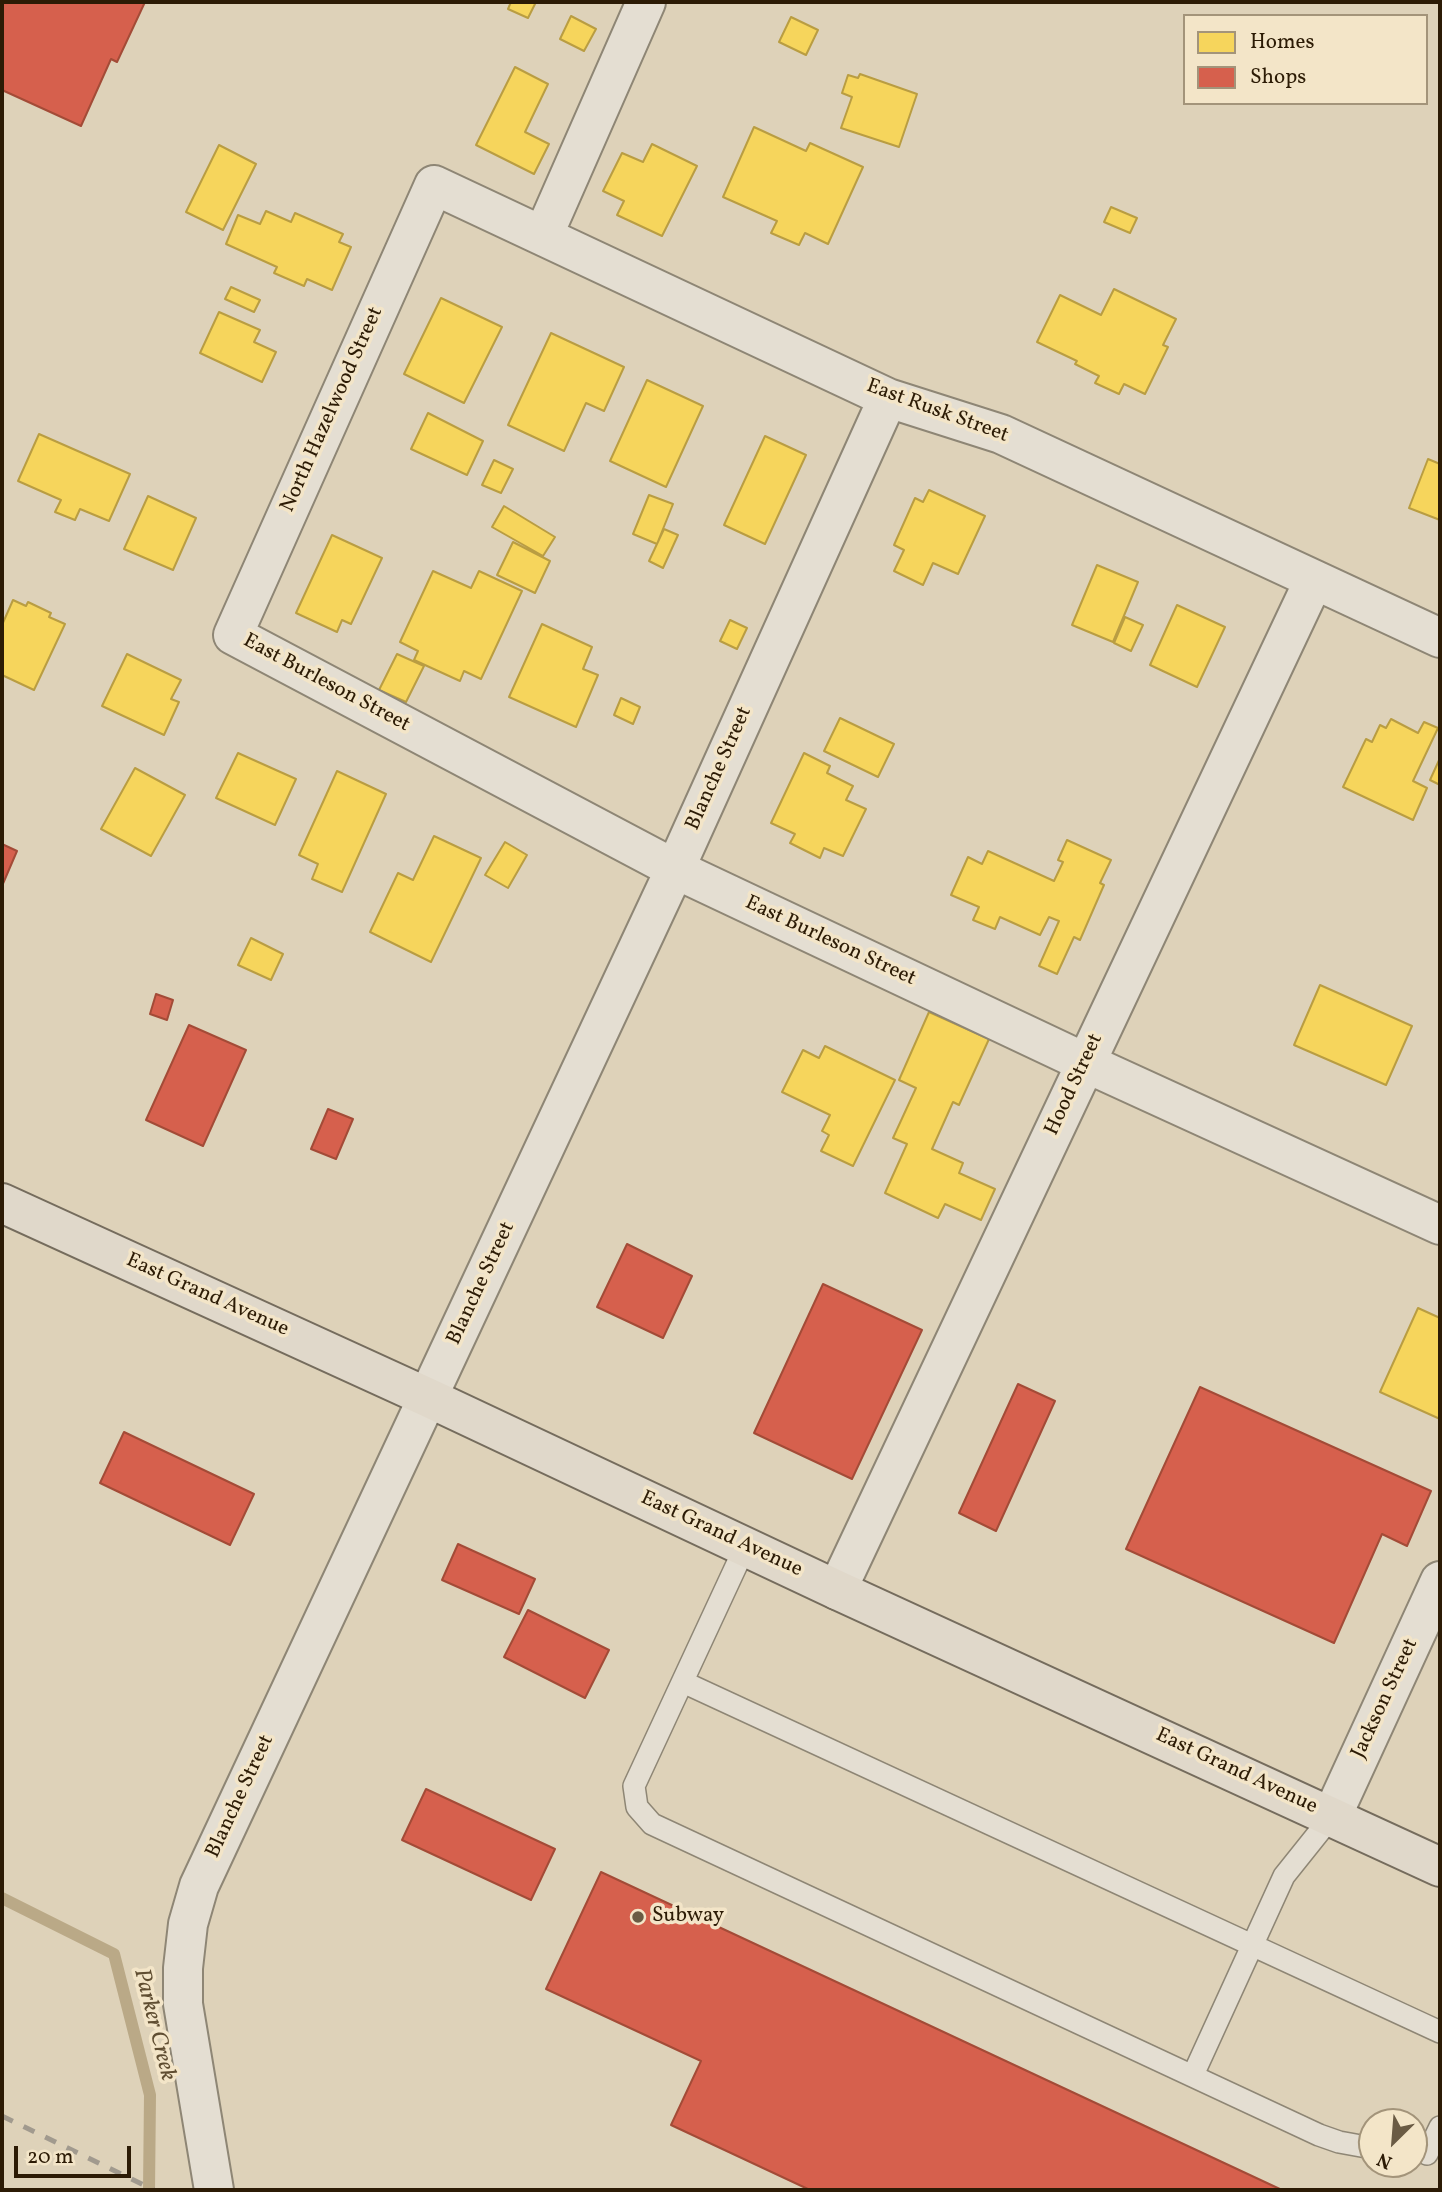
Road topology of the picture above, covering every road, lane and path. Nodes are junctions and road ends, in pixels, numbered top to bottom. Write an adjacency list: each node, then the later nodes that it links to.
1 (646, 2): 3 (street)
2 (434, 185): 3 (street, East Rusk Street); 6 (street, North Hazelwood Street)
3 (543, 236): 4 (street, East Rusk Street)
4 (888, 398): 5 (street, East Rusk Street); 8 (street, Blanche Street)
5 (1314, 580): 7 (street, East Rusk Street); 9 (street, Hood Street)
6 (233, 635): 8 (street, East Burleson Street)
7 (1440, 638)
8 (675, 869): 9 (street, East Burleson Street); 12 (street, Blanche Street)
9 (1086, 1063): 11 (street, East Burleson Street); 15 (street, Hood Street)
10 (2, 1203): 12 (highway, East Grand Avenue)
11 (1440, 1225)
12 (429, 1398): 13 (highway, East Grand Avenue); 25 (street, Blanche Street)
13 (745, 1547): 15 (highway, East Grand Avenue); 16 (lane)
14 (1440, 1581): 17 (street, Jackson Street)
15 (837, 1590): 17 (highway, East Grand Avenue)
16 (683, 1682): 19 (lane); 21 (lane)
17 (1332, 1816): 18 (highway, East Grand Avenue); 19 (lane)
18 (1440, 1867)
19 (1252, 1945): 20 (lane); 21 (lane)
20 (1440, 2032)
21 (1193, 2075): 23 (lane)
22 (1440, 2127): 24 (lane)
23 (1358, 2146)
24 (1428, 2154)
25 (214, 2190)

